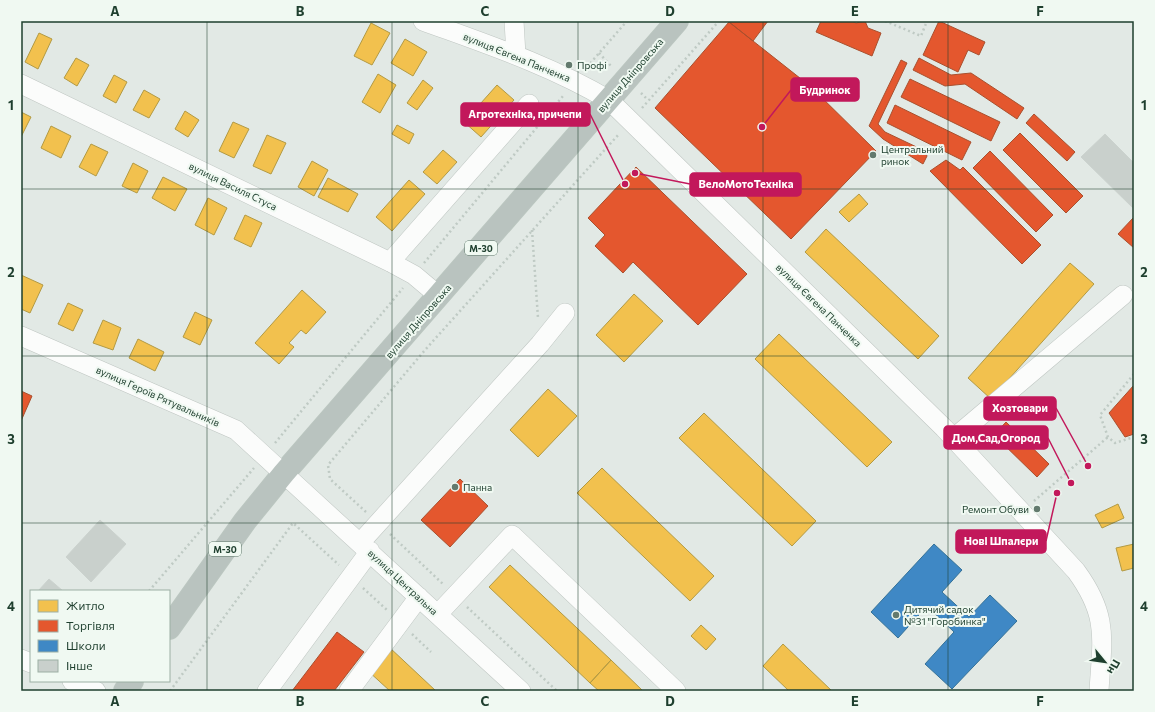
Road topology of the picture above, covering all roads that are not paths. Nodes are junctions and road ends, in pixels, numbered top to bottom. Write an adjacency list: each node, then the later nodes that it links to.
1 (423, 21): 4 (street, вулиця Євгена Панченка)
2 (514, 21): 4 (street)
3 (677, 21): 6 (highway, вулиця Дніпровська / М-30)
4 (516, 55): 6 (street, вулиця Євгена Панченка)
5 (21, 84): 8 (street, вулиця Василя Стуса)
6 (609, 100): 10 (highway, вулиця Дніпровська / М-30); 13 (street, вулиця Євгена Панченка)
7 (529, 104): 8 (street)
8 (390, 262): 10 (street, вулиця Василя Стуса)
9 (1123, 295): 13 (street)
10 (439, 296): 14 (highway, вулиця Дніпровська / М-30)
11 (565, 313): 15 (street)
12 (21, 336): 14 (street, вулиця Героїв Рятувальників)
13 (954, 438): 29 (street, вулиця Євгена Панченка)
14 (284, 473): 15 (street, вулиця Центральна); 18 (highway, вулиця Дніпровська / М-30)
15 (365, 547): 16 (street, вулиця Центральна); 25 (street)
16 (419, 597): 17 (street, вулиця Центральна); 26 (street)
17 (438, 614): 27 (street, вулиця Центральна); 28 (street)
18 (170, 627)
19 (21, 659): 20 (street)
20 (30, 664)
21 (74, 682): 23 (street)
22 (131, 682): 24 (highway)
23 (96, 691)
24 (125, 691)
25 (267, 691)
26 (349, 691)
27 (521, 691)
28 (676, 691)
29 (1099, 691)

